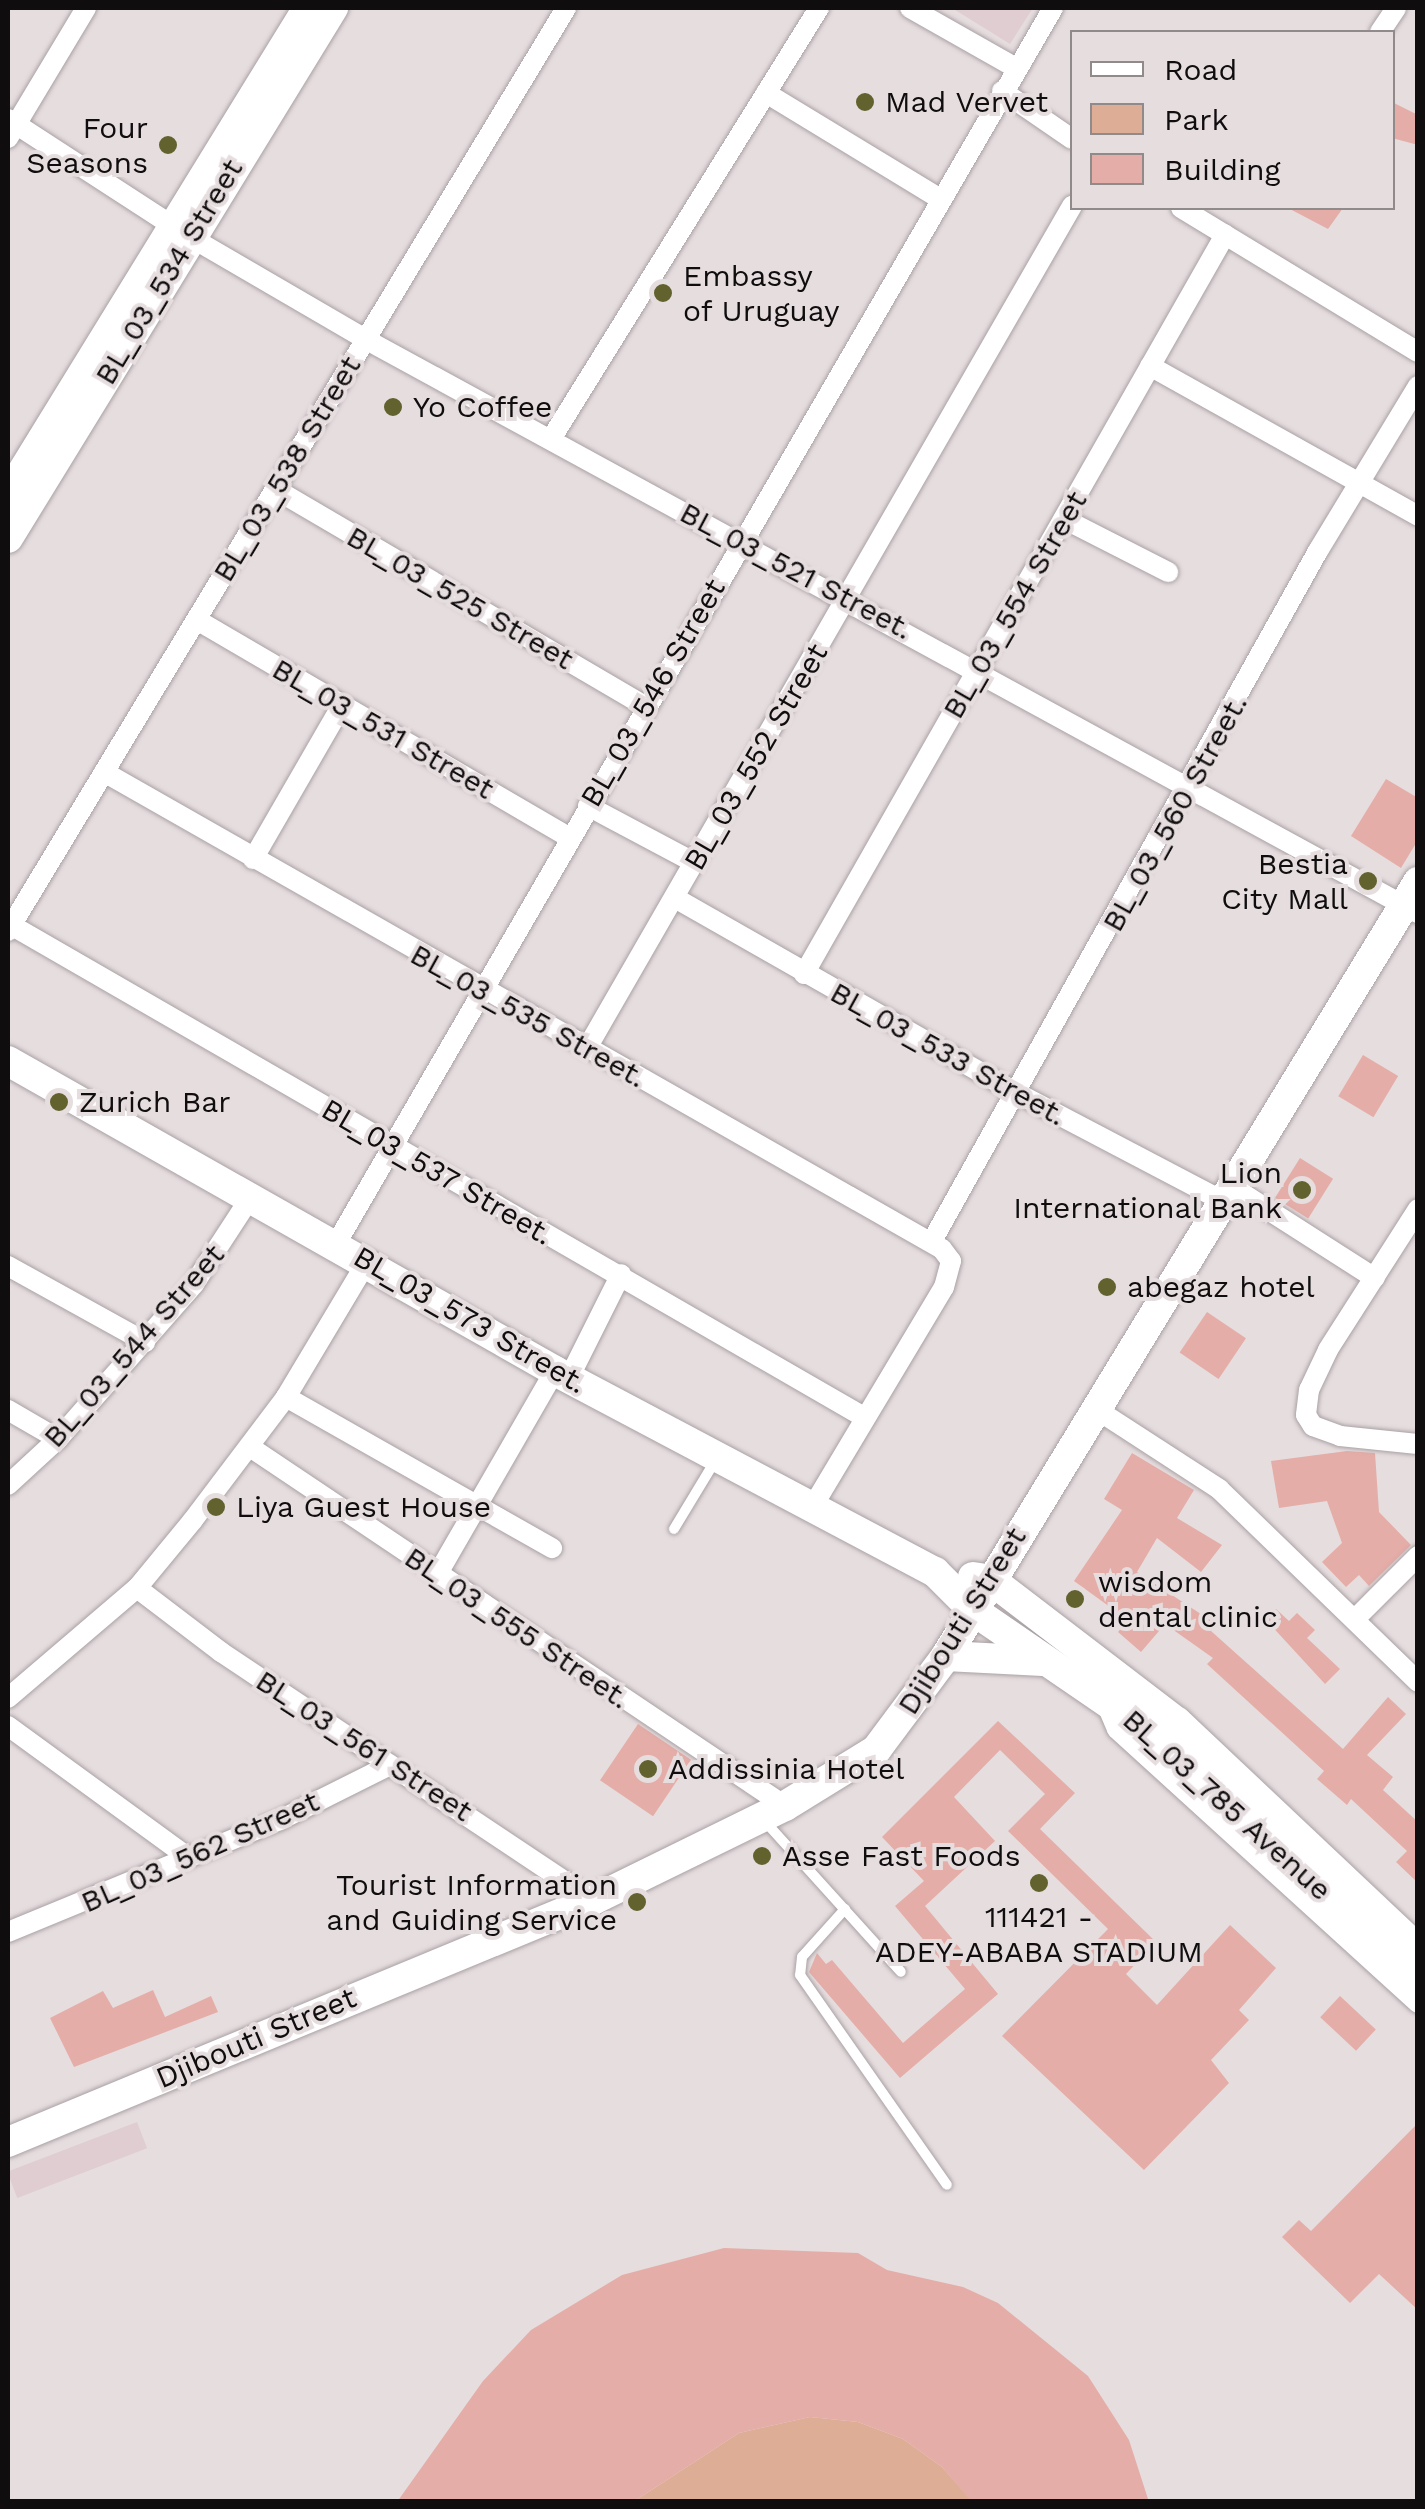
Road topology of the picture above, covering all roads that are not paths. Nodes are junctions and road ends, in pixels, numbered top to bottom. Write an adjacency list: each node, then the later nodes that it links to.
1 (86, 8): 13 (street)
2 (308, 8): 18 (main road, BL_03_534 Street)
3 (333, 8): 18 (main road, BL_03_534 Street)
4 (566, 8): 20 (street, BL_03_538 Street)
5 (819, 8): 12 (street)
6 (910, 8): 10 (street)
7 (1053, 8): 10 (street)
8 (1396, 8): 9 (street)
9 (1381, 30)
10 (1016, 68): 11 (street, BL_03_546 Street)
11 (1002, 91): 14 (street); 15 (street, BL_03_546 Street)
12 (766, 93): 15 (street); 24 (street)
13 (10, 127): 18 (street, BL_03_521 Street.)
14 (1070, 138)
15 (939, 198): 31 (street, BL_03_546 Street)
16 (1070, 209): 33 (street, BL_03_552 Street)
17 (1183, 210): 19 (street)
18 (180, 231): 20 (street, BL_03_521 Street.); 27 (main road, BL_03_534 Street); 30 (main road, BL_03_534 Street)
19 (1225, 234): 21 (street); 22 (street, BL_03_554 Street)
20 (364, 339): 24 (street, BL_03_521 Street.); 26 (street, BL_03_538 Street)
21 (1418, 352)
22 (1150, 366): 25 (street); 29 (street, BL_03_554 Street)
23 (1418, 386): 25 (street, BL_03_560 Street.)
24 (552, 439): 31 (street, BL_03_521 Street.)
25 (1358, 484): 28 (street); 39 (street, BL_03_560 Street.)
26 (274, 489): 34 (street, BL_03_538 Street); 37 (street, BL_03_525 Street)
27 (8, 496)
28 (1418, 516)
29 (1064, 519): 32 (street); 35 (street, BL_03_554 Street)
30 (8, 538)
31 (739, 540): 33 (street, BL_03_521 Street.); 37 (street, BL_03_546 Street)
32 (1168, 572)
33 (846, 600): 35 (street, BL_03_521 Street.); 43 (street, BL_03_552 Street)
34 (196, 620): 36 (street, BL_03_531 Street); 38 (street, BL_03_538 Street)
35 (979, 670): 39 (street, BL_03_521 Street.); 47 (street, BL_03_554 Street)
36 (342, 706): 41 (street, BL_03_531 Street); 42 (street)
37 (646, 706): 40 (street, BL_03_546 Street)
38 (104, 772): 42 (street, BL_03_535 Street.); 46 (street, BL_03_538 Street)
39 (1191, 786): 45 (street, BL_03_521 Street.); 51 (street, BL_03_560 Street.)
40 (588, 806): 41 (street, BL_03_546 Street); 43 (street)
41 (570, 838): 48 (street, BL_03_546 Street)
42 (253, 860): 48 (street, BL_03_535 Street.)
43 (694, 863): 44 (street, BL_03_552 Street)
44 (675, 898): 47 (street, BL_03_533 Street.); 49 (street, BL_03_552 Street)
45 (1414, 904): 53 (main road, Djibouti Street)
46 (9, 928): 52 (street, BL_03_537 Street.)
47 (804, 974): 51 (street, BL_03_533 Street.)
48 (486, 992): 49 (street, BL_03_535 Street.); 52 (street, BL_03_546 Street)
49 (587, 1048): 56 (street, BL_03_535 Street.)
50 (8, 1062): 54 (main road, BL_03_573 Street.)
51 (1017, 1093): 53 (street, BL_03_533 Street.); 56 (street, BL_03_560 Street.)
52 (392, 1150): 57 (street, BL_03_546 Street); 60 (street, BL_03_537 Street.)
53 (1235, 1196): 61 (street, BL_03_533 Street.); 66 (main road, Djibouti Street)
54 (250, 1198): 57 (main road, BL_03_573 Street.); 62 (street, BL_03_544 Street)
55 (1418, 1209): 61 (street)
56 (932, 1241): 67 (street, BL_03_535 Street.)
57 (336, 1244): 58 (main road, BL_03_573 Street.)
58 (368, 1260): 63 (main road, BL_03_573 Street.); 64 (street)
59 (8, 1266): 62 (street)
60 (621, 1274): 63 (street); 67 (street, BL_03_537 Street.)
61 (1375, 1278): 69 (street)
62 (145, 1342): 68 (street, BL_03_544 Street)
63 (562, 1375): 71 (main road, BL_03_573 Street.); 74 (street)
64 (286, 1397): 70 (street); 74 (street)
65 (8, 1410): 68 (street)
66 (1101, 1412): 77 (main road, Djibouti Street); 84 (street)
67 (864, 1417): 73 (street)
68 (58, 1440): 72 (street, BL_03_544 Street)
69 (1418, 1444)
70 (250, 1447): 80 (street, BL_03_555 Street.); 82 (street)
71 (718, 1456): 73 (main road, BL_03_573 Street.); 75 (lane)
72 (8, 1485)
73 (813, 1506): 79 (main road, BL_03_573 Street.)
74 (478, 1507): 76 (street); 80 (street)
75 (674, 1529)
76 (552, 1548)
77 (1016, 1548): 81 (main road, Djibouti Street); 85 (main road)
78 (1418, 1556): 84 (street)
79 (935, 1572): 81 (main road); 83 (main road, BL_03_785 Avenue)
80 (438, 1576): 93 (street, BL_03_555 Street.)
81 (996, 1584): 83 (main road, Djibouti Street); 85 (main road, BL_03_785 Avenue)
82 (137, 1588): 90 (street); 92 (street, BL_03_561 Street)
83 (980, 1614): 86 (main road, Djibouti Street); 87 (main road, BL_03_785 Avenue)
84 (1356, 1620): 88 (street)
85 (1048, 1624): 98 (main road, BL_03_785 Avenue)
86 (954, 1656): 87 (main road); 93 (main road, Djibouti Street)
87 (1053, 1662): 89 (main road, BL_03_785 Avenue)
88 (1418, 1682)
89 (1104, 1697): 100 (main road, BL_03_785 Avenue); 101 (street)
90 (8, 1698)
91 (8, 1726): 94 (street)
92 (390, 1765): 94 (street, BL_03_562 Street); 95 (street, BL_03_561 Street)
93 (777, 1817): 95 (main road, Djibouti Street); 96 (lane); 103 (main road, Djibouti Street)
94 (189, 1858): 97 (street, BL_03_562 Street)
95 (593, 1900): 102 (main road, Djibouti Street)
96 (846, 1909): 99 (lane); 104 (lane)
97 (8, 1932)
98 (1418, 1949)
99 (902, 1972)
100 (1418, 1982)
101 (1418, 2004)
102 (8, 2142)
103 (8, 2150)
104 (946, 2186)

